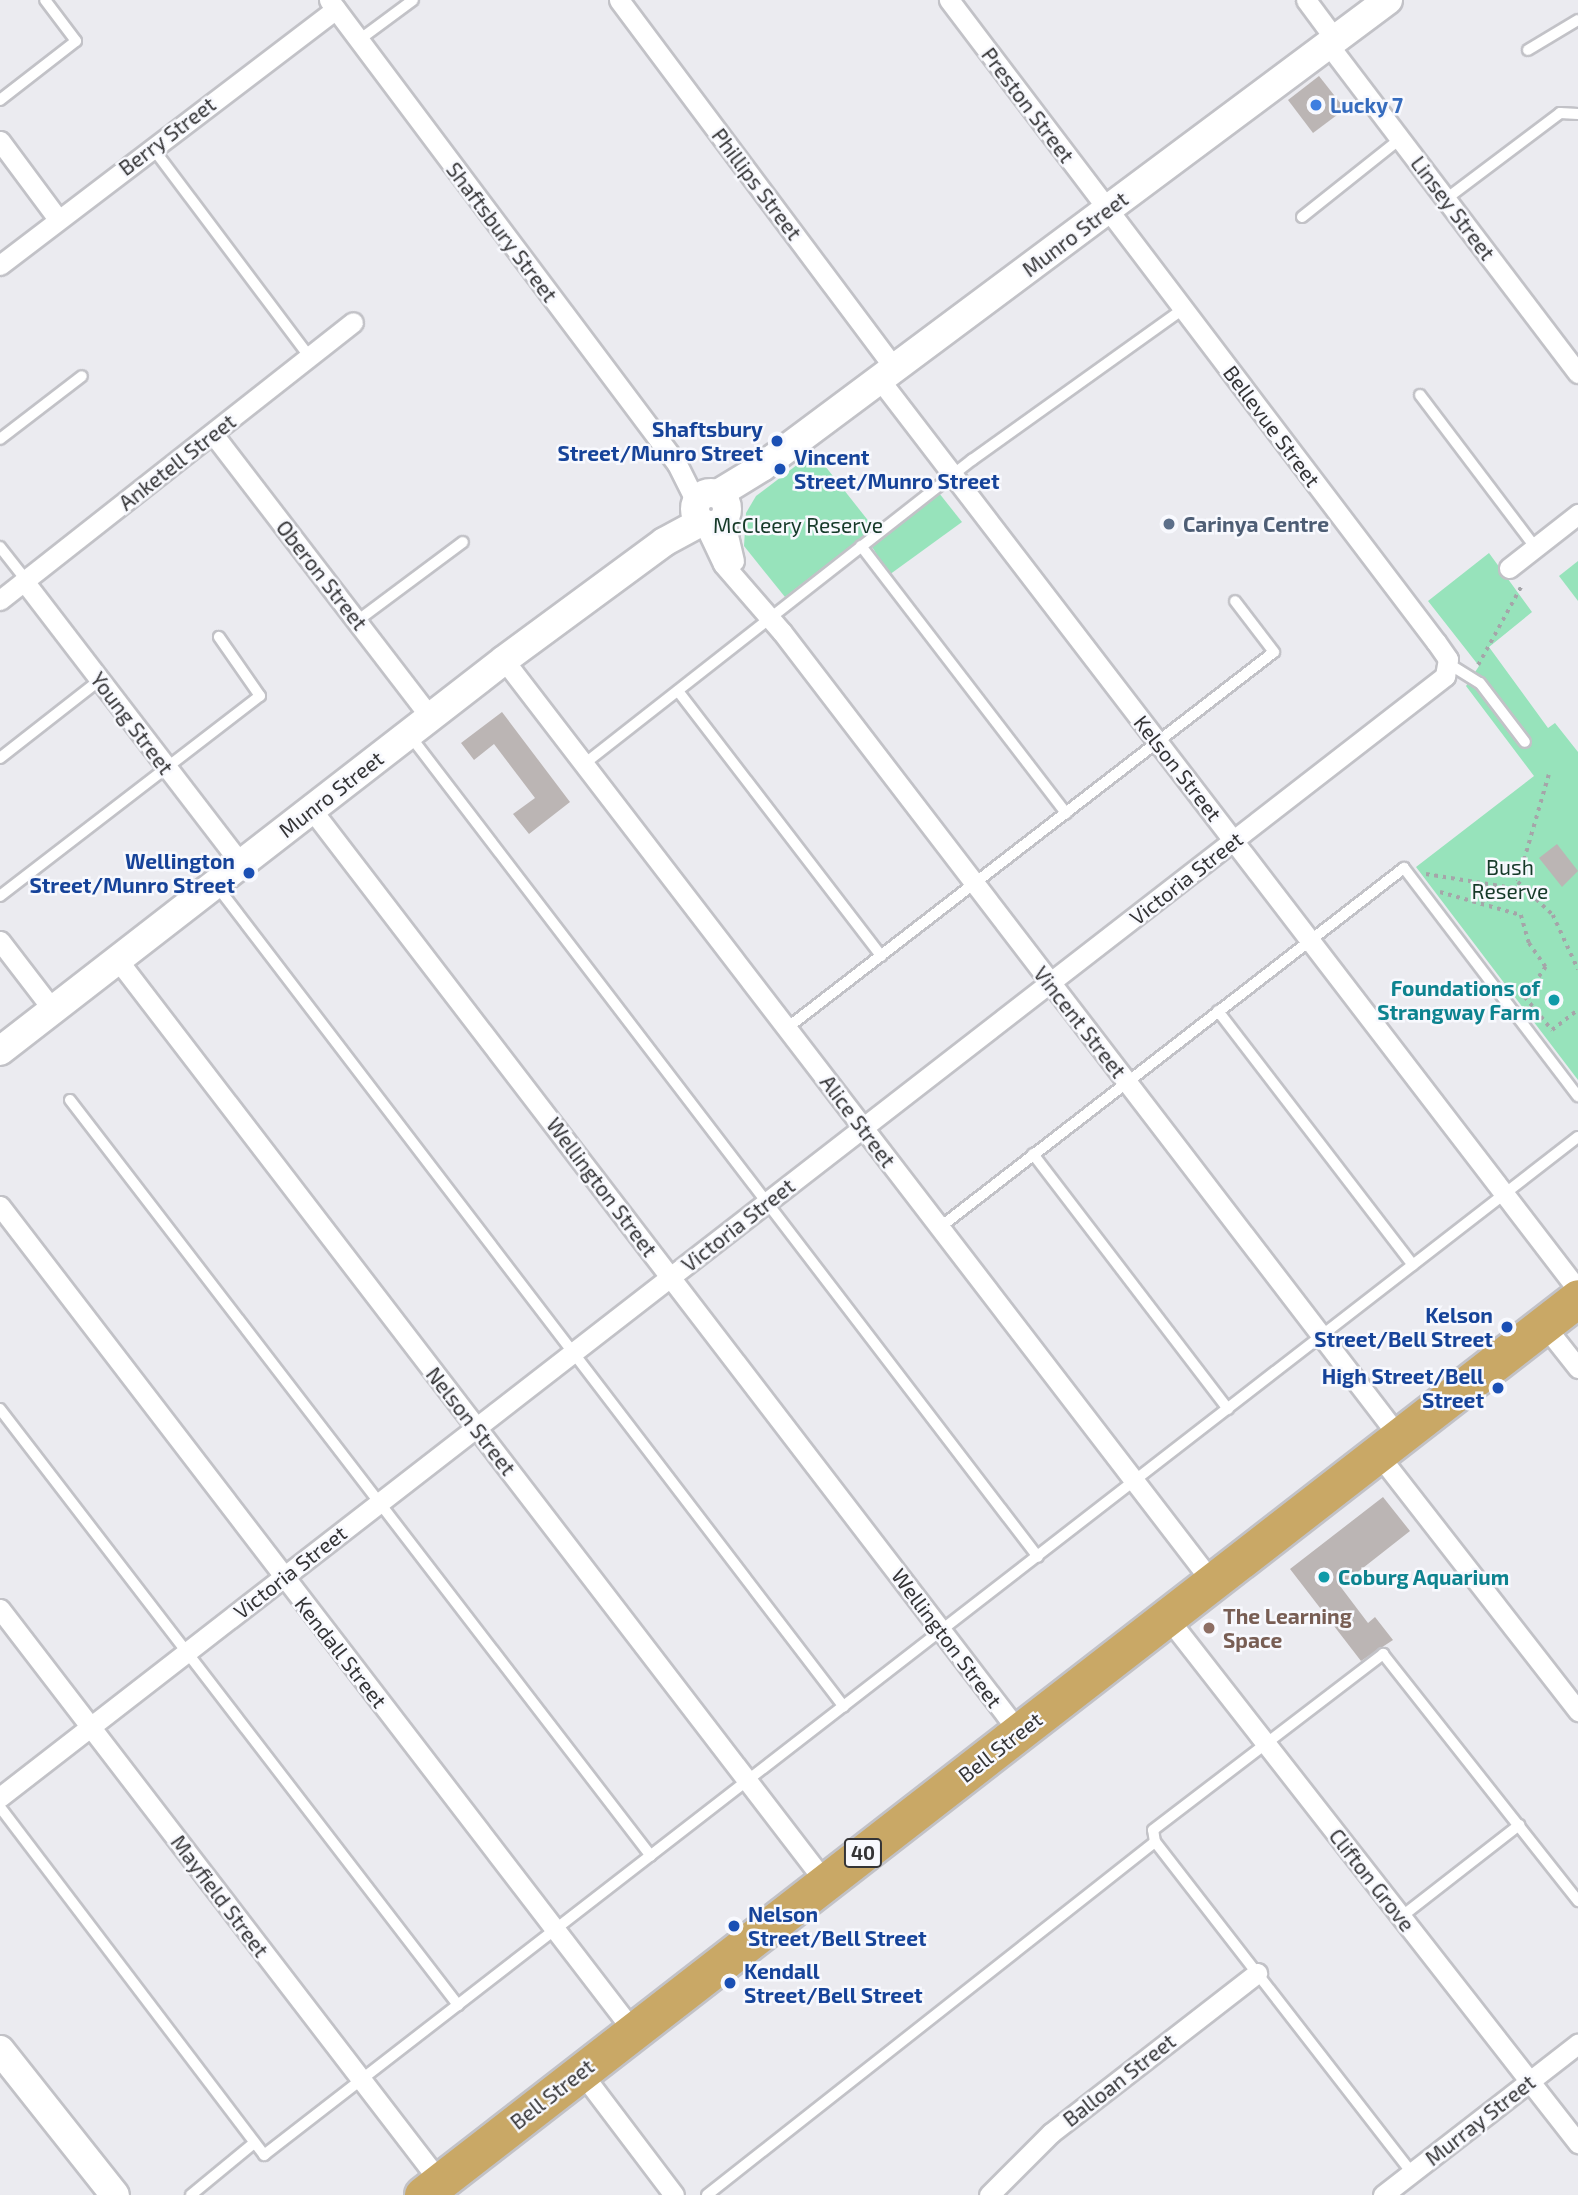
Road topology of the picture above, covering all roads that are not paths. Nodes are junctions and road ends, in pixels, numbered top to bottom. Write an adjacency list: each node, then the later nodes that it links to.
1 (45, 0): 12 (lane)
2 (413, 0): 9 (lane)
3 (619, 0): 26 (street, Phillips Street)
4 (949, 0): 18 (street, Preston Street)
5 (1306, 0): 10 (street, Linsey Street)
6 (1388, 0): 10 (street, Munro Street)
7 (332, 5): 9 (street, Shaftsbury Street); 16 (street, Berry Street)
8 (1578, 20): 11 (lane)
9 (359, 40): 32 (street, Shaftsbury Street)
10 (1332, 42): 14 (street, Linsey Street); 18 (street, Munro Street)
11 (1528, 50)
12 (0, 100)
13 (1578, 114): 17 (lane)
14 (1400, 139): 17 (street, Linsey Street); 19 (lane)
15 (0, 141): 20 (street)
16 (152, 147): 20 (street, Berry Street); 24 (lane)
17 (1446, 199): 25 (street, Linsey Street)
18 (1107, 209): 22 (street, Bellevue Street); 26 (street, Munro Street)
19 (1302, 217)
20 (58, 219): 21 (street, Berry Street)
21 (0, 265)
22 (1183, 309): 31 (lane); 46 (street, Bellevue Street)
23 (353, 322): 24 (street, Anketell Street)
24 (309, 356): 29 (street, Anketell Street)
25 (1578, 373)
26 (887, 374): 31 (street, Kelson Street); 32 (street, Munro Street)
27 (82, 376): 30 (lane)
28 (1420, 395): 37 (lane)
29 (213, 434): 39 (street, Anketell Street); 43 (street, Oberon Street)
30 (0, 439)
31 (954, 476): 35 (lane); 50 (street, Kelson Street)
32 (709, 508): 42 (street, Vincent Street); 45 (street, Munro Street)
33 (1578, 513): 37 (street)
34 (463, 542): 43 (lane)
35 (861, 546): 42 (lane); 56 (lane)
36 (0, 547): 39 (lane)
37 (1535, 547): 38 (street)
38 (1509, 568)
39 (25, 581): 40 (street, Anketell Street); 47 (street, Young Street)
40 (0, 600)
41 (1235, 601): 50 (lane)
42 (766, 612): 48 (lane); 60 (street, Vincent Street)
43 (357, 621): 49 (street, Oberon Street)
44 (219, 637): 54 (lane)
45 (504, 660): 49 (street, Munro Street); 53 (street, Alice Street)
46 (1449, 664): 51 (lane); 57 (street, Victoria Street)
47 (100, 680): 52 (lane); 54 (street, Young Street)
48 (678, 691): 53 (lane); 64 (lane)
49 (419, 725): 55 (street, Munro Street); 78 (lane)
50 (1158, 742): 56 (lane); 57 (street, Kelson Street)
51 (1525, 742)
52 (0, 758)
53 (584, 764): 69 (street, Alice Street)
54 (166, 768): 58 (street, Young Street); 61 (lane)
55 (312, 810): 58 (street, Munro Street); 82 (street, Wellington Street)
56 (1066, 813): 60 (lane)
57 (1234, 841): 63 (street, Kelson Street); 66 (street, Victoria Street)
58 (241, 864): 59 (street, Munro Street)
59 (215, 884): 65 (street, Munro Street); 87 (lane)
60 (974, 884): 64 (lane); 66 (street, Vincent Street)
61 (0, 896)
62 (0, 941): 67 (street)
63 (1309, 942): 68 (lane); 72 (lane); 77 (street, Kelson Street)
64 (881, 956): 69 (lane)
65 (117, 959): 67 (street, Munro Street); 91 (street, Nelson Street)
66 (1050, 983): 71 (street, Vincent Street); 74 (street, Victoria Street)
67 (53, 1010): 70 (street, Munro Street)
68 (1218, 1011): 71 (lane); 81 (lane)
69 (787, 1028): 74 (street, Alice Street)
70 (0, 1051)
71 (1127, 1083): 76 (lane); 86 (street, Vincent Street)
72 (1578, 1096)
73 (71, 1100): 94 (lane)
74 (864, 1129): 78 (street, Victoria Street); 80 (street, Alice Street)
75 (1578, 1137): 77 (lane)
76 (1033, 1154): 80 (lane); 90 (lane)
77 (1504, 1194): 81 (lane); 83 (street, Kelson Street)
78 (766, 1203): 82 (street, Victoria Street); 95 (lane)
79 (0, 1206): 96 (street, Kendall Street)
80 (939, 1228): 93 (street, Alice Street)
81 (1413, 1265): 86 (lane)
82 (671, 1277): 87 (street, Victoria Street); 100 (street, Wellington Street)
83 (1578, 1290)
84 (1578, 1298): 85 (highway, Bell Street / 40)
85 (1544, 1325): 88 (street); 92 (highway, Bell Street / 40)
86 (1321, 1336): 90 (lane); 92 (street, Vincent Street)
87 (573, 1352): 91 (street, Victoria Street); 102 (lane)
88 (1578, 1368)
89 (0, 1409): 101 (lane)
90 (1228, 1409): 93 (lane)
91 (477, 1428): 94 (street, Victoria Street); 107 (street, Nelson Street)
92 (1388, 1446): 97 (highway, Bell Street / 40); 103 (street, Vincent Street)
93 (1134, 1481): 95 (lane); 97 (street, Alice Street)
94 (380, 1502): 96 (street, Victoria Street); 112 (lane)
95 (1038, 1557): 100 (lane)
96 (283, 1577): 101 (street, Victoria Street); 116 (street, Kendall Street)
97 (1212, 1582): 99 (highway, Bell Street / 40)
98 (0, 1609): 104 (street, Mayfield Street)
99 (1167, 1617): 105 (highway, Bell Street / 40); 106 (street, Clifton Grove)
100 (942, 1631): 102 (lane); 105 (street, Wellington Street)
101 (187, 1652): 104 (street, Victoria Street); 118 (lane)
102 (844, 1707): 107 (lane)
103 (1578, 1711)
104 (91, 1727): 108 (street, Victoria Street); 123 (street, Mayfield Street)
105 (1019, 1732): 113 (highway, Bell Street / 40)
106 (1266, 1744): 110 (lane); 111 (lane); 115 (street, Clifton Grove)
107 (748, 1781): 112 (lane); 113 (street, Nelson Street)
108 (0, 1797)
109 (0, 1807): 125 (lane)
110 (1519, 1825): 114 (lane); 115 (lane)
111 (1155, 1842): 117 (lane); 132 (lane)
112 (651, 1856): 116 (lane)
113 (825, 1882): 119 (highway, Bell Street / 40)
114 (1578, 1901)
115 (1401, 1917): 124 (street, Clifton Grove)
116 (555, 1930): 118 (lane); 119 (street, Kendall Street)
117 (1256, 1973): 127 (lane); 133 (street, Balloan Street)
118 (458, 2005): 123 (lane)
119 (633, 2031): 122 (highway, Bell Street / 40)
120 (1578, 2044): 124 (street, Murray Street)
121 (0, 2050): 130 (street)
122 (581, 2072): 128 (highway, Bell Street / 40); 129 (street)
123 (361, 2081): 125 (lane); 128 (street, Mayfield Street)
124 (1530, 2081): 126 (street, Clifton Grove); 127 (street, Murray Street)
125 (254, 2143): 131 (lane)
126 (1578, 2143)
127 (1412, 2173): 134 (street, Murray Street)
128 (431, 2188)
129 (667, 2192)
130 (115, 2195)
131 (191, 2195)
132 (707, 2195)
133 (989, 2195)
134 (1383, 2195)

